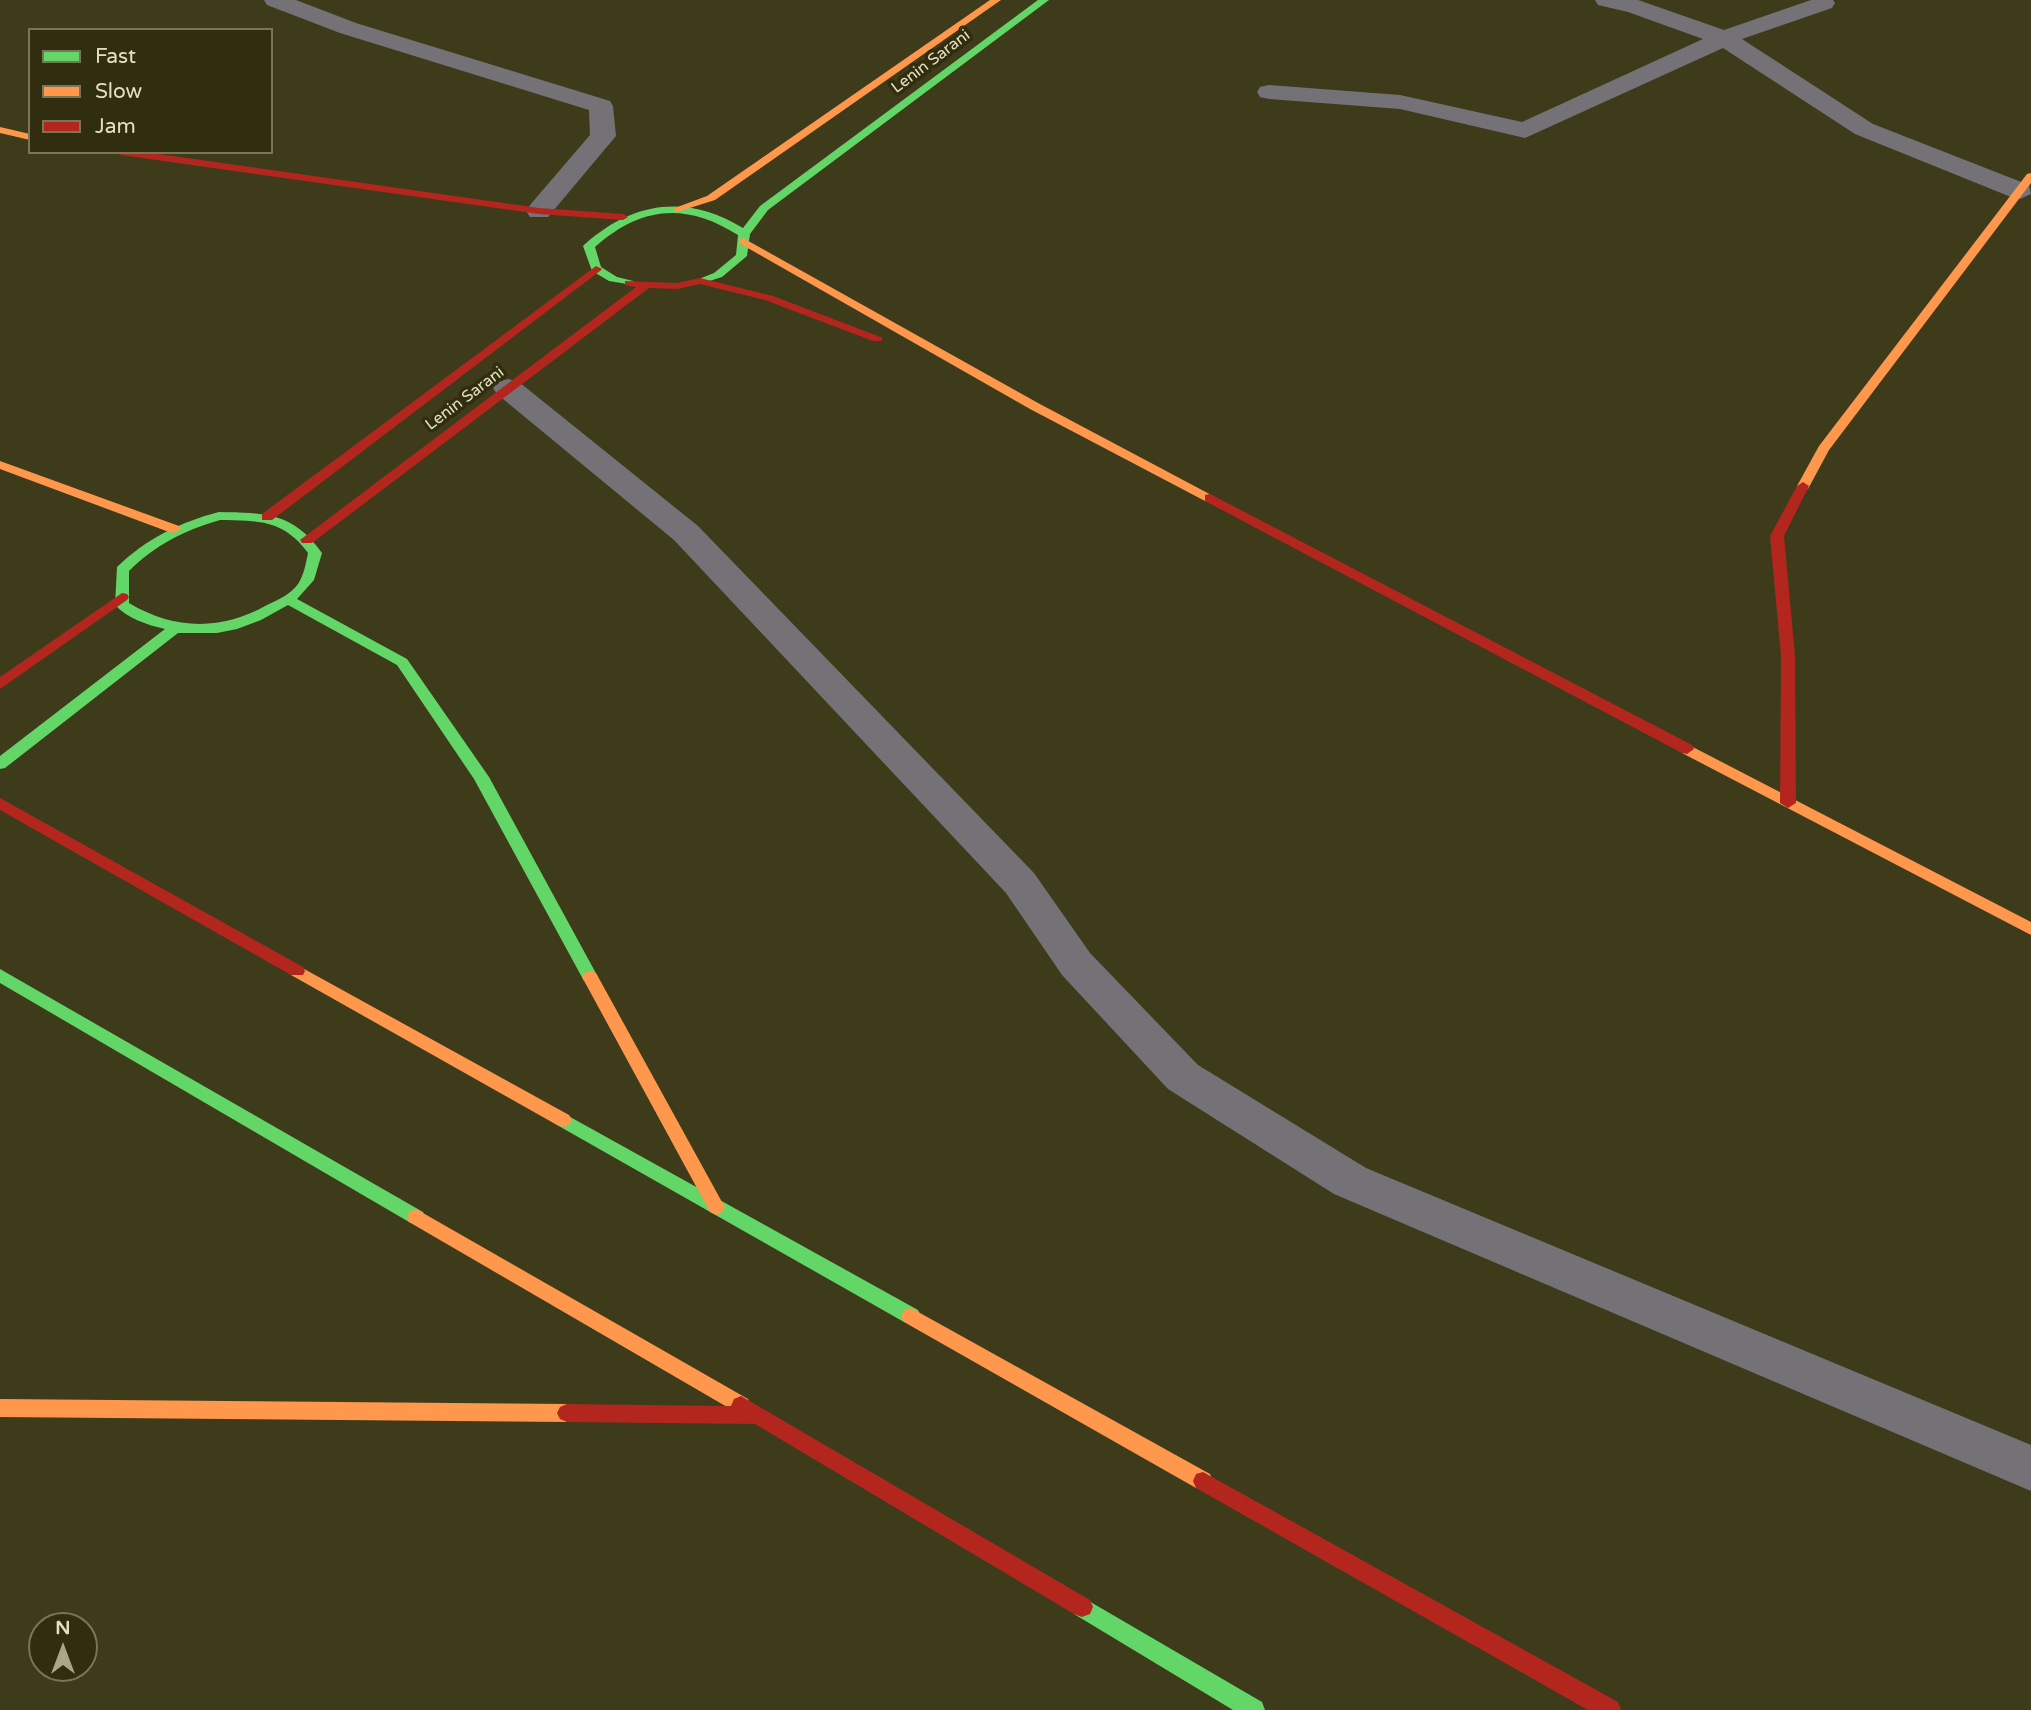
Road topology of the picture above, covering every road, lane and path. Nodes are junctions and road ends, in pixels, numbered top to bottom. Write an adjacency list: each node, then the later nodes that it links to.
1 (275, 0): 14 (street)
2 (996, 0): 12 (main road, Lenin Sarani)
3 (1044, 0): 15 (main road, Lenin Sarani)
4 (1606, 0): 6 (street)
5 (1824, 3): 6 (street)
6 (1724, 38): 7 (street); 11 (street)
7 (1269, 92)
8 (0, 130): 9 (main road)
9 (28, 137)
10 (133, 154): 14 (main road)
11 (2026, 184): 31 (main road)
12 (677, 209): 13 (main road); 15 (main road)
13 (623, 218): 14 (main road); 16 (main road)
14 (542, 219)
15 (744, 237): 17 (main road, Lenin Sarani); 20 (main road)
16 (596, 269): 18 (main road); 22 (main road, Lenin Sarani)
17 (700, 281): 18 (main road); 20 (main road)
18 (644, 286): 19 (main road, Lenin Sarani)
19 (508, 388): 24 (main road, Lenin Sarani); 37 (street)
20 (1034, 406): 31 (main road)
21 (0, 465): 23 (main road)
22 (267, 517): 23 (main road); 24 (main road)
23 (174, 529): 25 (main road)
24 (307, 540): 26 (main road)
25 (122, 597): 27 (main road); 28 (main road)
26 (287, 599): 27 (main road); 34 (main road)
27 (173, 630): 29 (main road)
28 (0, 684)
29 (0, 764)
30 (0, 803): 34 (main road)
31 (1788, 803): 32 (main road)
32 (2031, 929)
33 (0, 975): 36 (main road)
34 (717, 1207): 39 (main road)
35 (0, 1408): 36 (main road)
36 (758, 1415): 38 (main road)
37 (2031, 1468)
38 (1254, 1710)
39 (1610, 1710)

